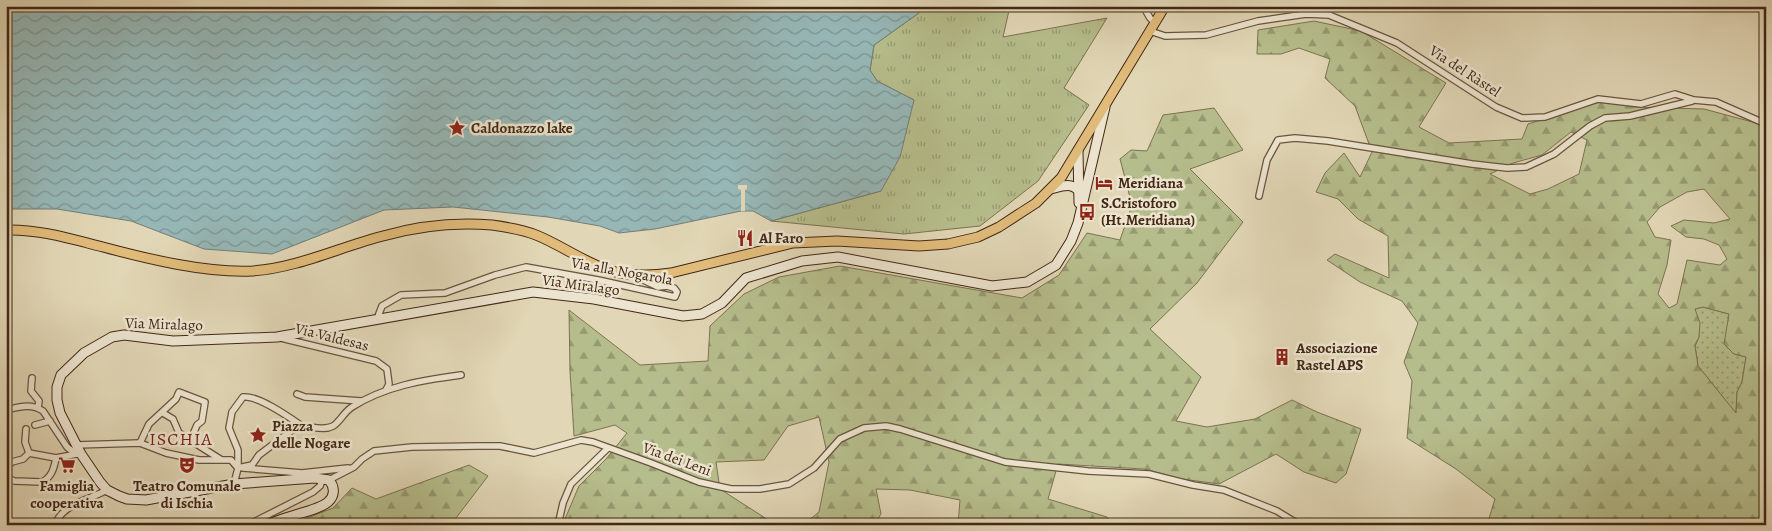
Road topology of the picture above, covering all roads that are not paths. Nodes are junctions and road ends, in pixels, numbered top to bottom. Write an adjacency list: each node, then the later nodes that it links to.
1 (1143, 6): 3 (street)
2 (1165, 6): 3 (main road)
3 (1152, 27): 4 (street, Via del Ràstel); 5 (main road)
4 (1694, 100): 6 (street, Via del Ràstel); 11 (street)
5 (1105, 107): 7 (main road); 8 (street)
6 (1766, 124)
7 (1079, 151): 8 (street); 9 (main road); 10 (street)
8 (1092, 162): 12 (street)
9 (1051, 189): 10 (street); 14 (main road)
10 (1079, 191): 12 (street)
11 (1259, 196)
12 (1078, 223): 15 (street, Via Miralago)
13 (6, 230): 14 (main road)
14 (632, 274): 15 (street, Via alla Nogarola)
15 (377, 319): 16 (street, Via Miralago)
16 (277, 337): 19 (street, Via Valdesas); 32 (street, Via Miralago)
17 (461, 375): 19 (street)
18 (32, 378): 22 (street)
19 (386, 390): 21 (street)
20 (298, 394): 21 (street)
21 (363, 401): 27 (street)
22 (36, 407): 23 (street); 25 (street)
23 (6, 410)
24 (163, 412): 29 (street); 29 (street); 30 (street)
25 (50, 421): 26 (street); 32 (street)
26 (35, 425)
27 (302, 426): 37 (street); 37 (street)
28 (26, 428): 33 (street)
29 (191, 439): 35 (street)
30 (140, 443): 32 (street); 35 (street)
31 (608, 448): 38 (street, Via dei Leni); 46 (street); 47 (street, Via dei Leni)
32 (78, 451): 34 (street); 42 (street, Via Miralago)
33 (29, 453): 34 (street); 36 (street)
34 (56, 458): 39 (street)
35 (220, 460): 37 (street)
36 (6, 468)
37 (238, 468): 38 (street); 41 (street)
38 (354, 468): 40 (street, Via dei Leni)
39 (6, 477)
40 (326, 479): 41 (street); 44 (street, Via dei Leni); 45 (street)
41 (234, 484): 42 (street)
42 (107, 490): 43 (street)
43 (54, 525)
44 (248, 525)
45 (268, 525)
46 (558, 525)
47 (1300, 525)

